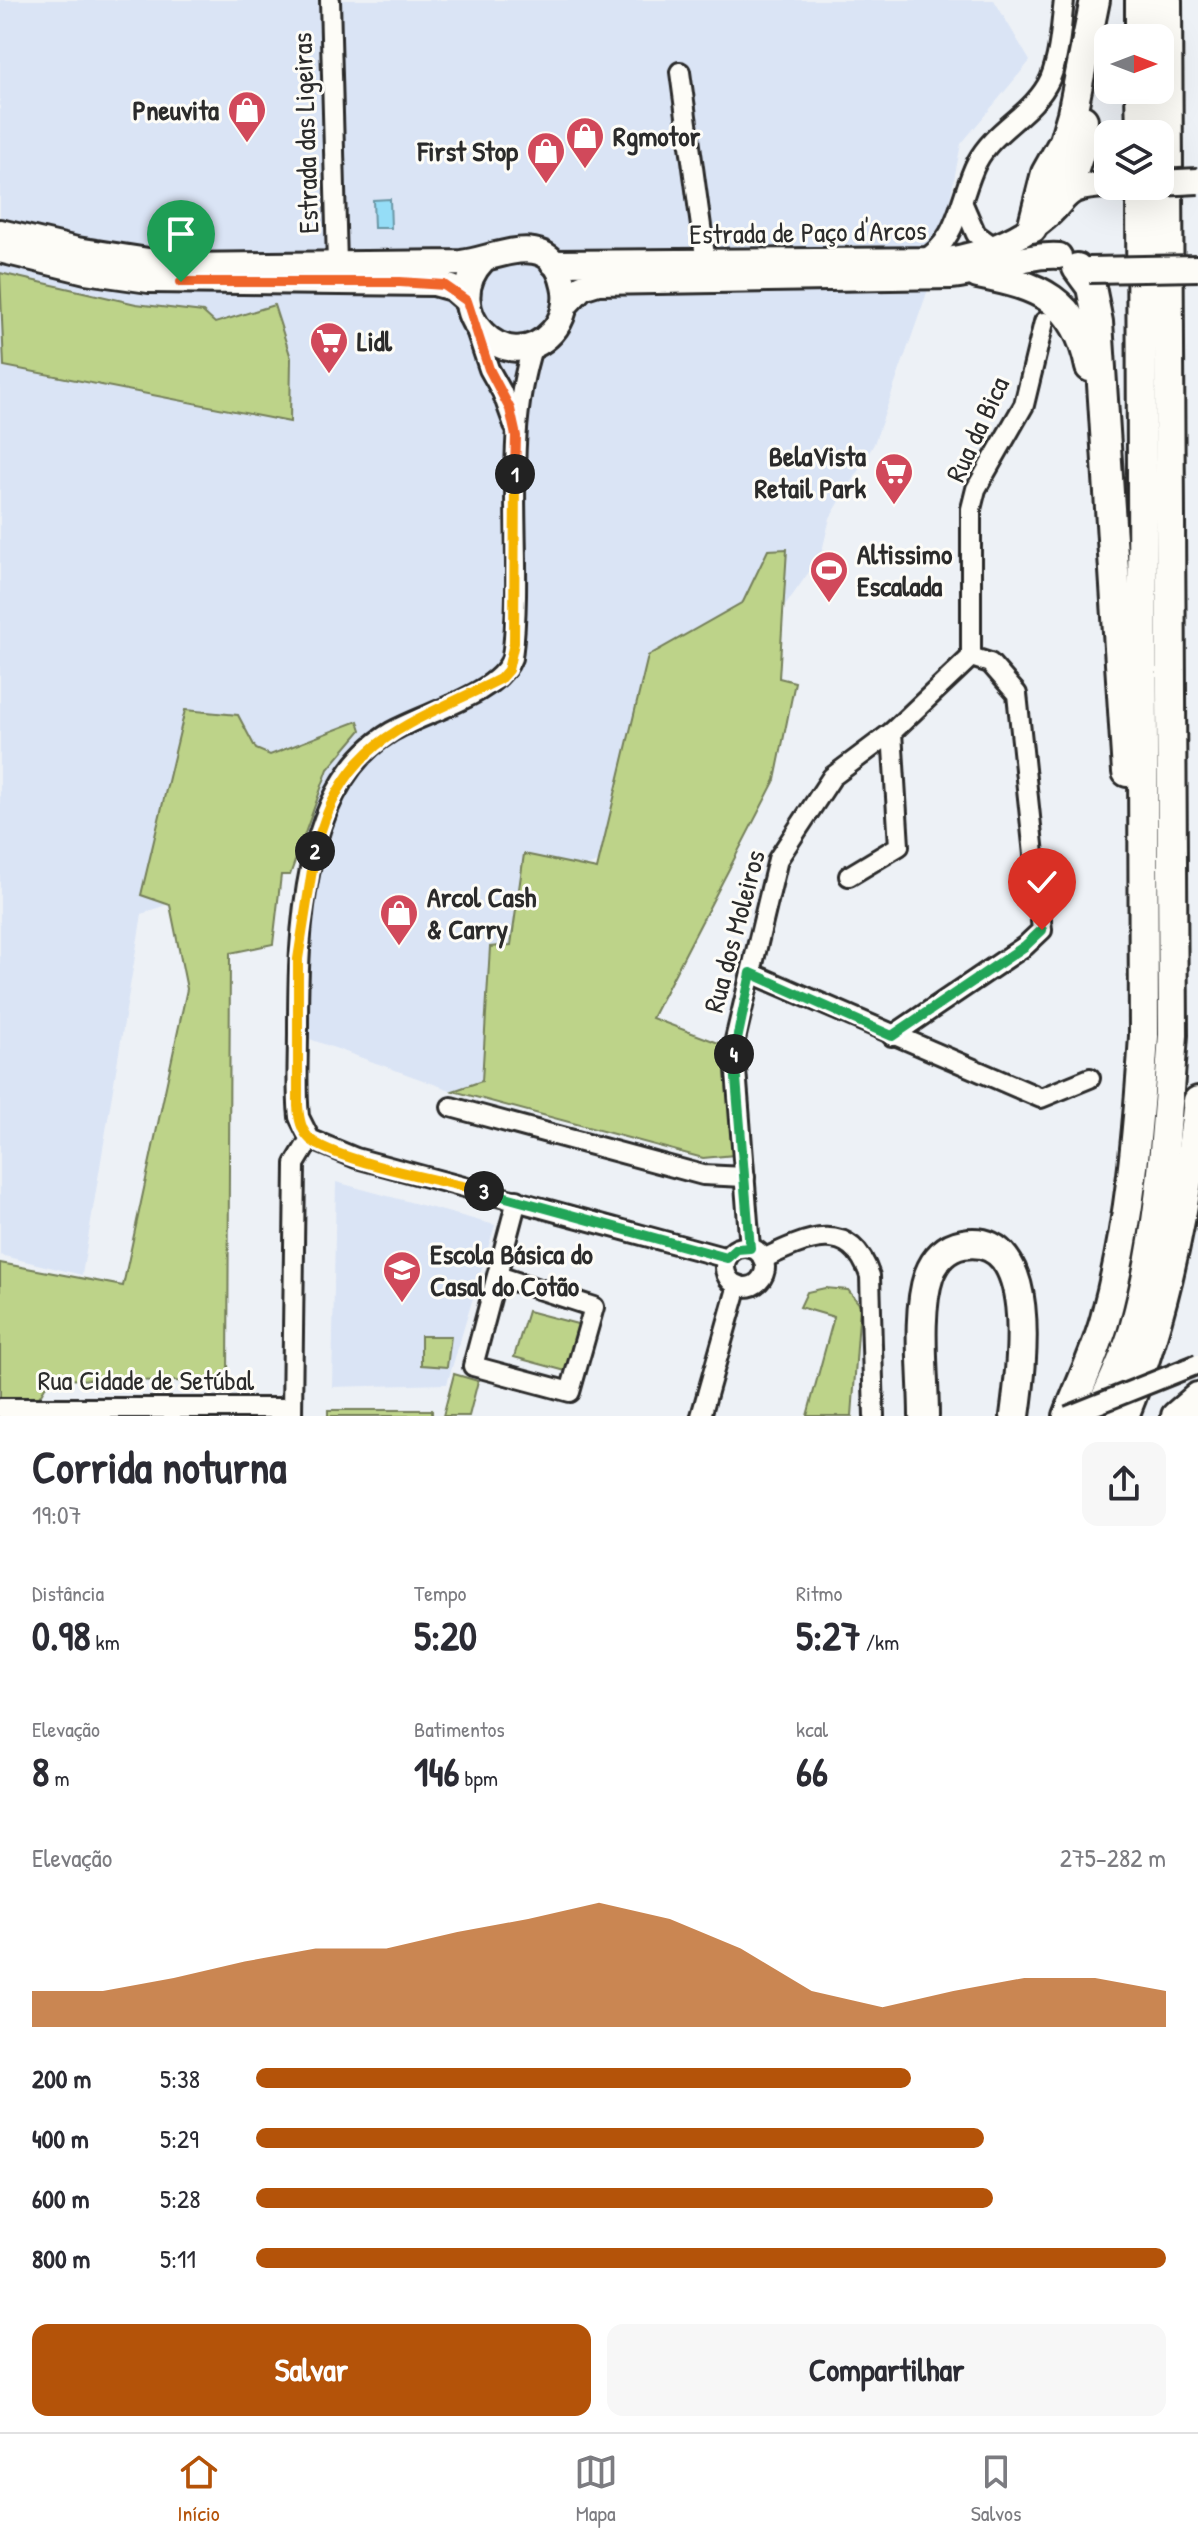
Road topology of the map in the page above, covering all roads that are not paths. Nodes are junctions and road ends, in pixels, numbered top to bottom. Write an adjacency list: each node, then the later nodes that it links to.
1 (330, 0): 20 (street, Estrada das Ligeiras)
2 (1064, 0): 12 (street)
3 (1096, 0): 11 (highway); 11 (highway)
4 (1140, 0): 6 (highway)
5 (1167, 0): 55 (highway)
6 (1140, 24)
7 (680, 72): 19 (street)
8 (1198, 181): 9 (main road, bridge)
9 (1174, 182)
10 (1141, 200): 32 (highway)
11 (1069, 201): 14 (main road, Estrada de Paço d'Arcos); 21 (main road)
12 (963, 204): 14 (street); 17 (street)
13 (0, 232): 20 (main road, Estrada de Paço d'Arcos)
14 (994, 247): 17 (main road, Estrada de Paço d'Arcos)
15 (0, 250): 25 (main road)
16 (483, 260): 18 (main road, Estrada de Paço d'Arcos); 20 (main road, Estrada de Paço d'Arcos); 25 (main road)
17 (921, 261): 19 (main road, Estrada de Paço d'Arcos)
18 (553, 263): 19 (main road, Estrada de Paço d'Arcos); 24 (main road)
19 (706, 263)
20 (337, 264)
21 (1075, 265): 22 (main road, Estrada de Paço d'Arcos, bridge); 23 (main road, Estrada de Paço d'Arcos); 29 (highway)
22 (1198, 268)
23 (978, 274): 24 (main road, Estrada de Paço d'Arcos); 29 (highway)
24 (565, 305): 27 (main road, Estrada de Paço d'Arcos)
25 (470, 311): 27 (main road); 28 (street)
26 (1044, 322): 30 (street, Rua da Bica)
27 (533, 345): 28 (street)
28 (516, 436): 39 (street)
29 (1105, 438): 32 (highway)
30 (971, 657): 31 (street, Rua dos Moleiros); 35 (street)
31 (892, 732): 33 (street); 34 (street, Rua dos Moleiros)
32 (1144, 846): 54 (highway)
33 (849, 876)
34 (751, 973): 35 (street); 40 (street, Rua dos Moleiros)
35 (892, 1036): 36 (street)
36 (1090, 1078)
37 (1198, 1101): 56 (highway)
38 (451, 1107): 40 (street)
39 (310, 1139): 41 (street); 49 (street)
40 (745, 1177): 42 (street, Rua dos Moleiros)
41 (517, 1200): 43 (street); 44 (street)
42 (756, 1253): 43 (street); 45 (street); 51 (street)
43 (727, 1258): 45 (street)
44 (498, 1276): 44 (street)
45 (738, 1285): 50 (street)
46 (1198, 1364): 54 (street, bridge)
47 (1198, 1397): 57 (highway)
48 (0, 1408): 49 (street, Rua Cidade de Setúbal)
49 (292, 1412)
50 (701, 1416)
51 (874, 1416)
52 (924, 1416): 53 (highway)
53 (1015, 1416)
54 (1068, 1416)
55 (1098, 1416)
56 (1124, 1416)
57 (1176, 1416)

